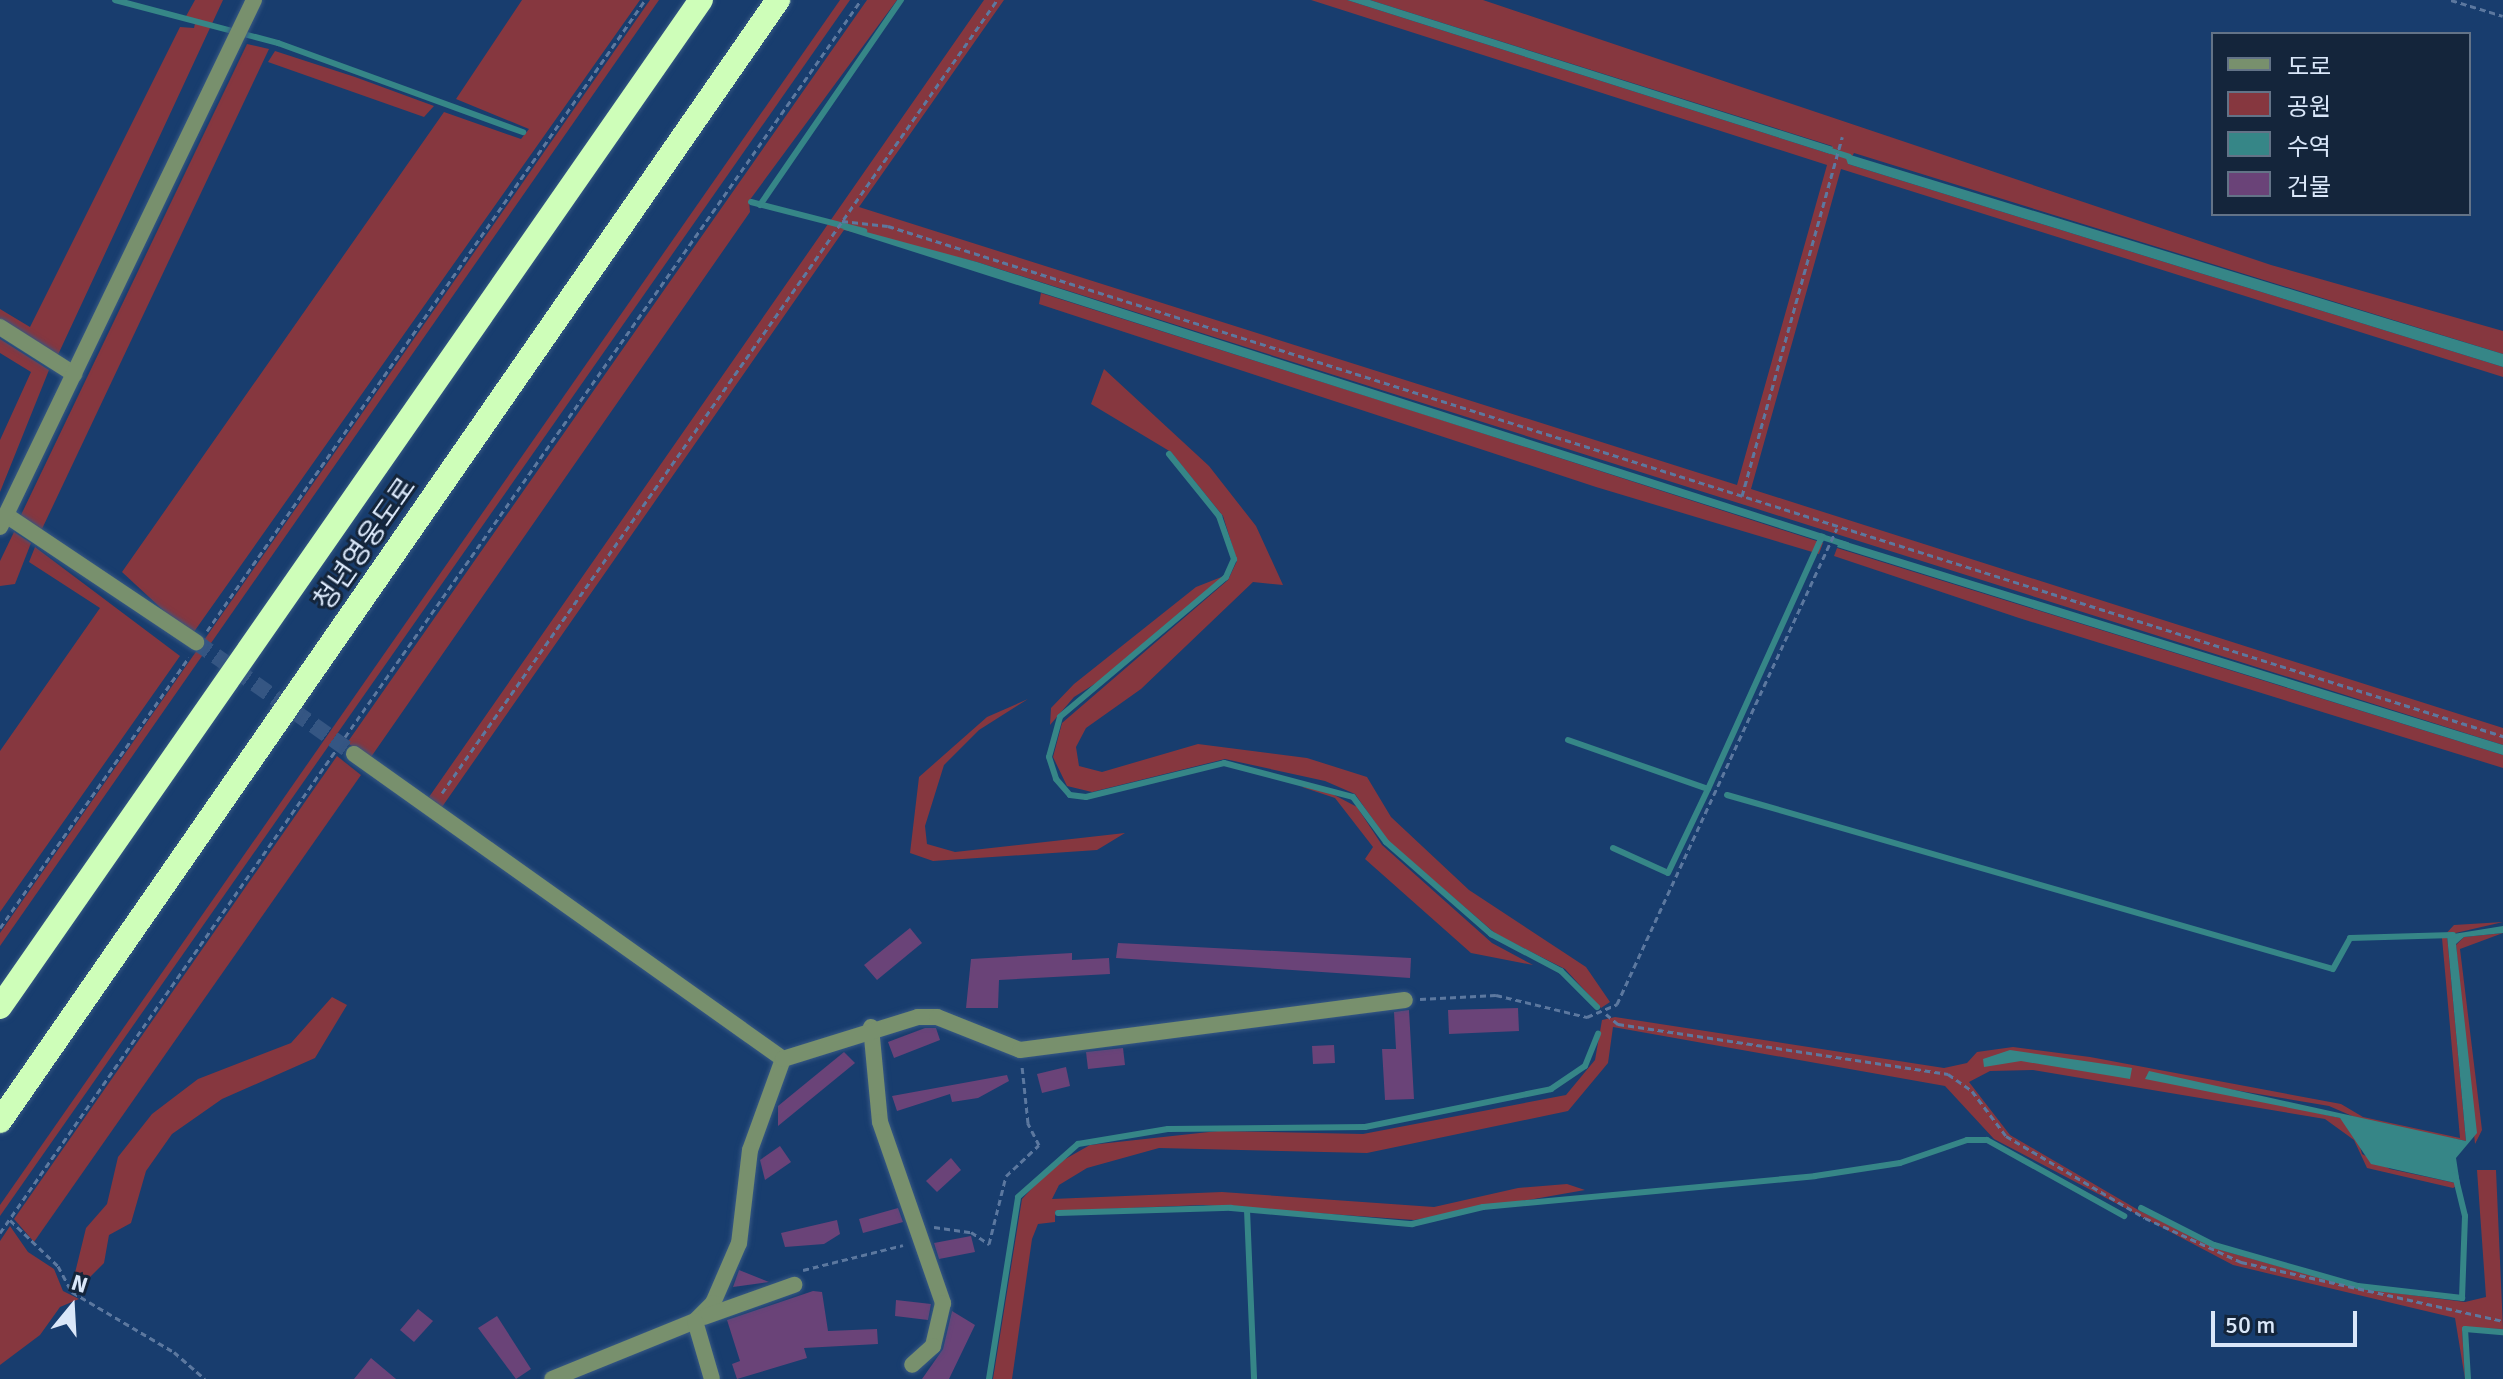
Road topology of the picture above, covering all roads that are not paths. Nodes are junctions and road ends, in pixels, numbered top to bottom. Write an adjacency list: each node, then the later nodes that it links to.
1 (254, 0): 5 (street)
2 (701, 0): 10 (highway, 청년영웅도로)
3 (778, 0): 13 (highway, 청년영웅도로)
4 (0, 327): 5 (street)
5 (74, 374): 6 (street)
6 (3, 521): 7 (street)
7 (197, 644)
8 (354, 754): 12 (street)
9 (1405, 1000): 11 (street)
10 (0, 1007)
11 (871, 1027): 12 (street); 16 (street)
12 (783, 1059): 15 (street)
13 (0, 1121)
14 (794, 1285): 15 (street)
15 (699, 1319): 17 (street); 18 (street)
16 (912, 1365)
17 (552, 1379)
18 (712, 1379)

